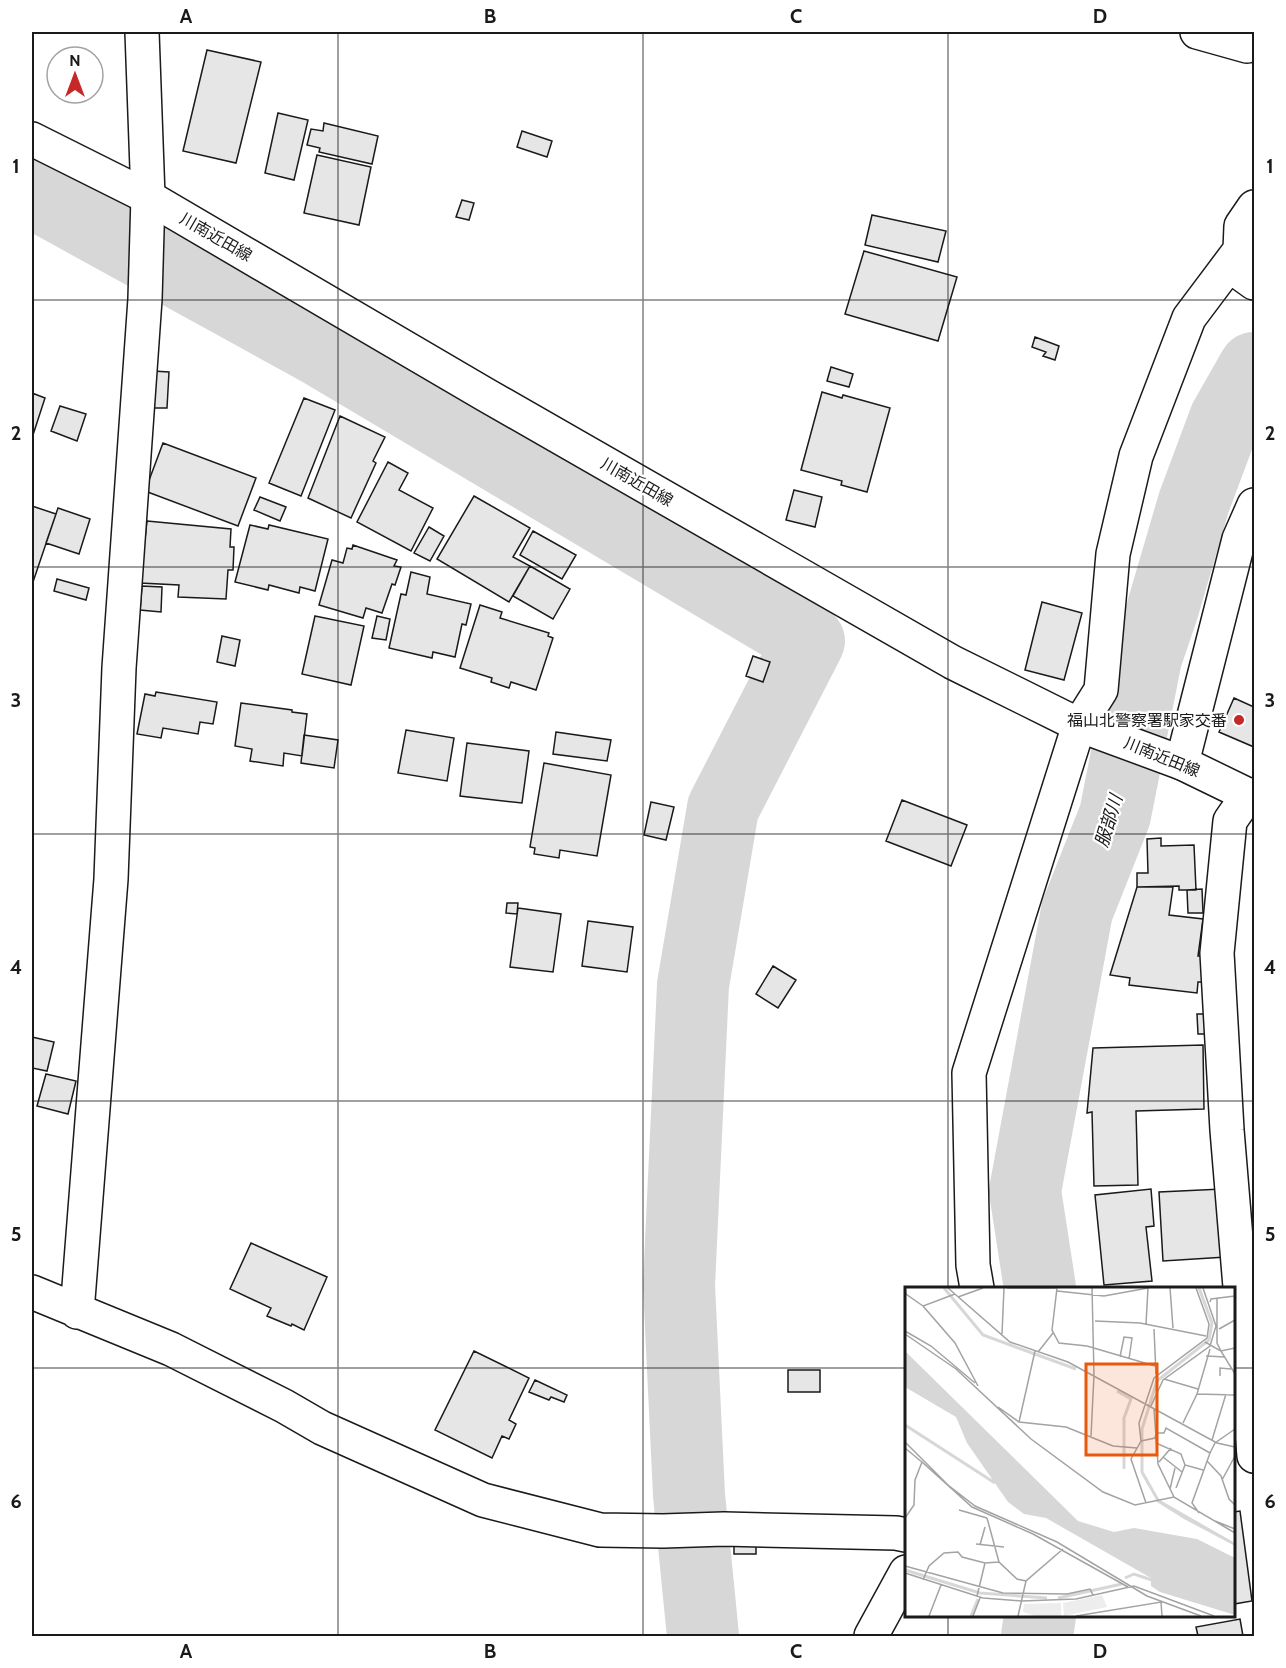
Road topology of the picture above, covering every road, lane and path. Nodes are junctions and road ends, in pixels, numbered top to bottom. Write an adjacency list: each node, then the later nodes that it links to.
1 (142, 32): 5 (street)
2 (1197, 32): 3 (street)
3 (1249, 48)
4 (32, 140): 5 (street, 川南近田線)
5 (148, 197): 9 (street, 川南近田線); 14 (street)
6 (1254, 207): 7 (street)
7 (1245, 263): 9 (street)
8 (1254, 506): 10 (street)
9 (1090, 729): 10 (street, 川南近田線); 12 (street)
10 (1175, 761): 11 (street, 川南近田線)
11 (1251, 797): 15 (street)
12 (977, 1287)
13 (32, 1292): 14 (street)
14 (77, 1311): 17 (street)
15 (1244, 1353): 16 (street)
16 (1254, 1456)
17 (905, 1534)
18 (905, 1574): 19 (street)
19 (871, 1636)

